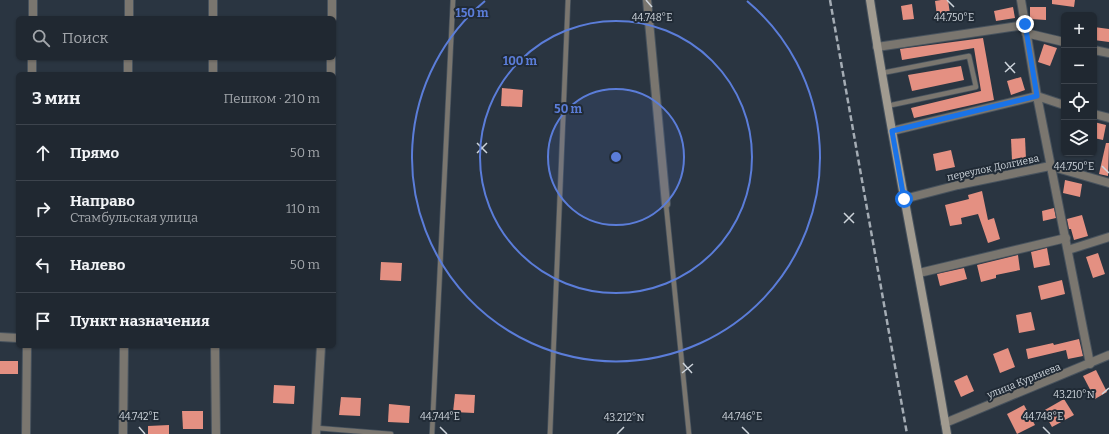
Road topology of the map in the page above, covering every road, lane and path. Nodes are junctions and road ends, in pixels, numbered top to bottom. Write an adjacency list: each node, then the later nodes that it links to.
1 (33, 0): 10 (street)
2 (129, 0): 11 (street)
3 (214, 0): 12 (street)
4 (332, 0): 13 (street)
5 (454, 0): 57 (lane)
6 (568, 0): 58 (lane)
7 (647, 0): 38 (street)
8 (870, 0): 17 (street)
9 (1021, 0): 14 (street)
10 (33, 16)
11 (128, 16)
12 (213, 16)
13 (332, 16)
14 (1025, 24): 15 (street); 17 (street)
15 (1026, 33): 16 (street); 29 (street)
16 (1061, 41)
17 (877, 47): 28 (street)
18 (1097, 51): 19 (street)
19 (1109, 53)
20 (32, 60): 24 (street)
21 (128, 60): 25 (street)
22 (213, 60): 26 (street)
23 (331, 60): 27 (street)
24 (32, 72)
25 (128, 72)
26 (213, 72)
27 (331, 72)
28 (882, 73): 31 (street); 31 (lane)
29 (1037, 96): 30 (street); 34 (street); 35 (street)
30 (1061, 104)
31 (888, 106): 34 (street)
32 (1097, 115): 33 (street)
33 (1109, 118)
34 (892, 131): 37 (street)
35 (1050, 166): 36 (street, переулок Долгиева); 37 (street, переулок Долгиева); 40 (street)
36 (1109, 182)
37 (904, 199): 42 (street)
38 (666, 204): 59 (lane)
39 (1109, 237): 41 (street)
40 (1066, 238): 41 (street); 42 (street)
41 (1068, 250): 50 (street)
42 (919, 273): 51 (street)
43 (0, 337): 44 (street)
44 (16, 338)
45 (27, 348): 53 (street)
46 (124, 348): 54 (street)
47 (215, 348): 55 (street)
48 (321, 348): 52 (street)
49 (1109, 355): 50 (street, улица Куркиева)
50 (1090, 364): 51 (street, улица Куркиева)
51 (945, 424): 60 (street)
52 (316, 431): 56 (lane)
53 (26, 434)
54 (123, 434)
55 (216, 434)
56 (391, 434)
57 (432, 434)
58 (550, 434)
59 (689, 434)
60 (947, 434)

